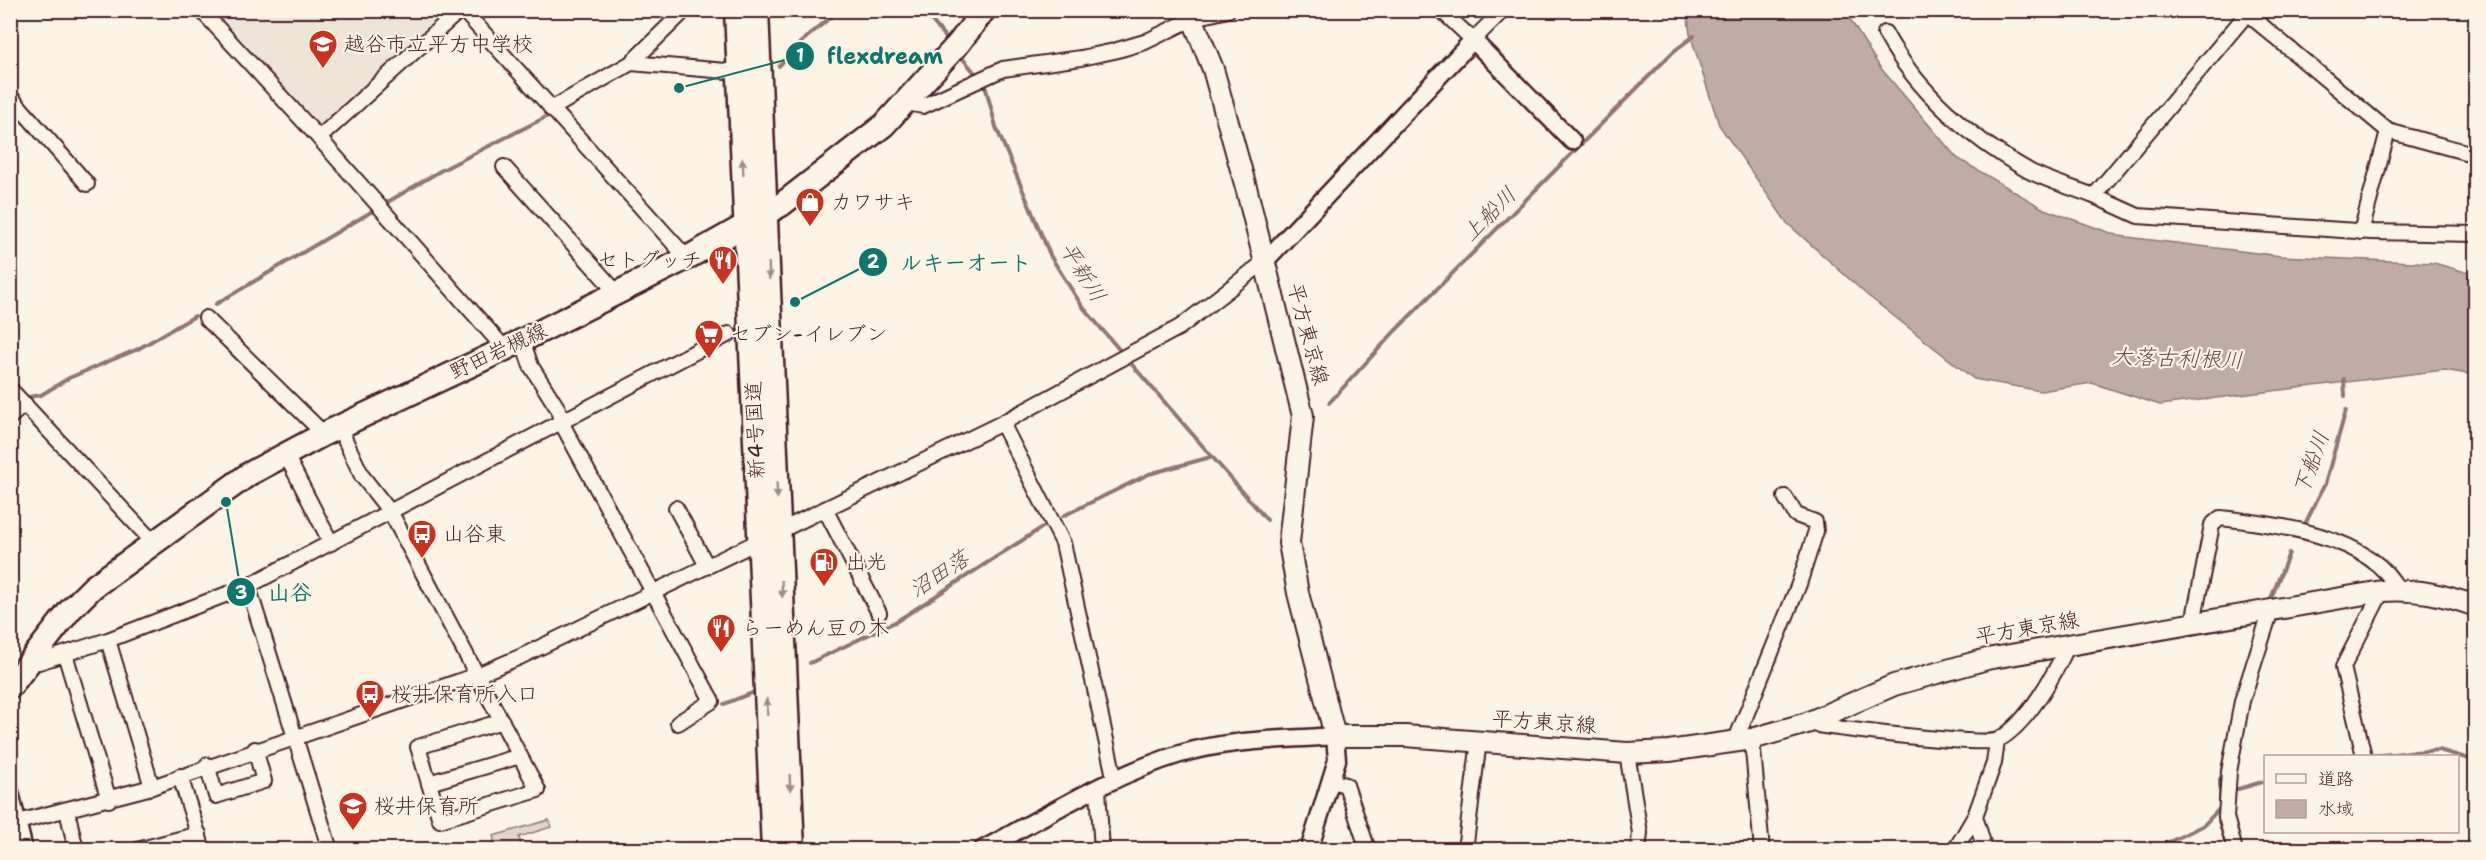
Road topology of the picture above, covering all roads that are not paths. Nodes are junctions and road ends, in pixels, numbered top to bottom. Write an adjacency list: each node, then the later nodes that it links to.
1 (201, 10): 20 (street)
2 (461, 10): 18 (street); 20 (street)
3 (685, 10): 14 (street)
4 (736, 10): 15 (main road, 新4号国道)
5 (757, 10): 26 (main road, 新4号国道)
6 (984, 10): 17 (main road, 野田岩槻線)
7 (1228, 10): 11 (street)
8 (1441, 10): 13 (street)
9 (1503, 10): 13 (street)
10 (2247, 12): 19 (street); 25 (street)
11 (1191, 14): 17 (street); 31 (main road, 平方東京線)
12 (1885, 33): 25 (street)
13 (1473, 40): 21 (street); 31 (street)
14 (631, 63): 15 (street); 18 (street)
15 (738, 72): 27 (main road, 新4号国道, one-way to 15)
16 (10, 96): 24 (street)
17 (906, 103): 26 (main road, 野田岩槻線)
18 (551, 109): 30 (street)
19 (2388, 131): 22 (street); 28 (street)
20 (319, 138): 35 (street)
21 (1572, 141)
22 (2475, 155)
23 (504, 167): 32 (street)
24 (87, 184)
25 (2094, 196): 28 (street)
26 (766, 213): 27 (main road, 野田岩槻線); 47 (main road, 新4号国道, one-way to 47)
27 (746, 225): 30 (main road, 野田岩槻線); 47 (main road, 新4号国道)
28 (2361, 232): 29 (street)
29 (2475, 234)
30 (687, 258): 32 (main road, 野田岩槻線)
31 (1264, 262): 40 (street); 68 (main road, 平方東京線)
32 (617, 293): 35 (main road, 野田岩槻線)
33 (206, 318): 41 (street)
34 (729, 334): 39 (street)
35 (514, 344): 39 (street); 41 (main road, 野田岩槻線)
36 (10, 389): 37 (street)
37 (25, 404): 38 (street); 48 (street)
38 (10, 417)
39 (561, 422): 46 (street); 53 (street)
40 (1002, 423): 45 (street); 78 (street)
41 (332, 430): 42 (main road, 野田岩槻線); 46 (street)
42 (285, 453): 48 (main road, 野田岩槻線); 49 (street)
43 (1785, 497): 69 (street)
44 (676, 508): 50 (street)
45 (825, 509): 47 (street); 56 (street)
46 (391, 513): 49 (street); 62 (street)
47 (770, 535): 50 (street); 94 (main road, 新4号国道, one-way to 47); 95 (main road, 新4号国道, one-way to 95)
48 (153, 542): 61 (main road, 野田岩槻線)
49 (331, 543): 51 (street)
50 (707, 566): 53 (street)
51 (248, 586): 58 (street); 67 (street)
52 (2390, 590): 54 (main road, 平方東京線); 55 (main road, 平方東京線); 57 (street); 74 (street)
53 (654, 592): 62 (street); 65 (street)
54 (2475, 606)
55 (2271, 610): 57 (main road, 平方東京線); 105 (street)
56 (879, 613)
57 (2193, 623): 59 (main road, 平方東京線)
58 (108, 640): 60 (street); 81 (street)
59 (2068, 645): 66 (main road, 平方東京線); 71 (street)
60 (65, 654): 61 (street); 84 (street)
61 (31, 660): 63 (main road, 野田岩槻線)
62 (477, 675): 64 (street); 67 (street)
63 (13, 680)
64 (502, 721): 75 (street); 80 (street)
65 (678, 723)
66 (1807, 723): 69 (main road, 平方東京線); 71 (street)
67 (295, 736): 72 (street); 93 (street)
68 (1335, 736): 70 (main road, 平方東京線); 78 (street); 79 (street)
69 (1743, 740): 73 (main road, 平方東京線); 102 (street)
70 (1479, 741): 73 (main road, 平方東京線); 100 (street)
71 (1997, 741): 86 (street)
72 (255, 749): 76 (street); 76 (street)
73 (1627, 753): 101 (street)
74 (2364, 755)
75 (520, 756): 80 (street); 80 (street)
76 (207, 765): 77 (street)
77 (180, 776): 81 (street); 88 (street)
78 (1115, 781): 82 (street)
79 (1331, 781): 98 (street); 99 (street)
80 (429, 783)
81 (152, 786): 84 (street)
82 (1098, 790): 96 (street); 97 (street)
83 (10, 792): 87 (street)
84 (109, 800): 85 (street)
85 (68, 810): 87 (street); 90 (street)
86 (1975, 816): 103 (street); 104 (street)
87 (18, 822): 89 (street)
88 (199, 834): 91 (street); 92 (street)
89 (24, 849)
90 (76, 849)
91 (137, 849)
92 (203, 849)
93 (330, 849)
94 (773, 849)
95 (793, 849)
96 (982, 849)
97 (1102, 849)
98 (1309, 849)
99 (1368, 849)
100 (1465, 849)
101 (1638, 849)
102 (1762, 849)
103 (1955, 849)
104 (1985, 849)
105 (2235, 849)

